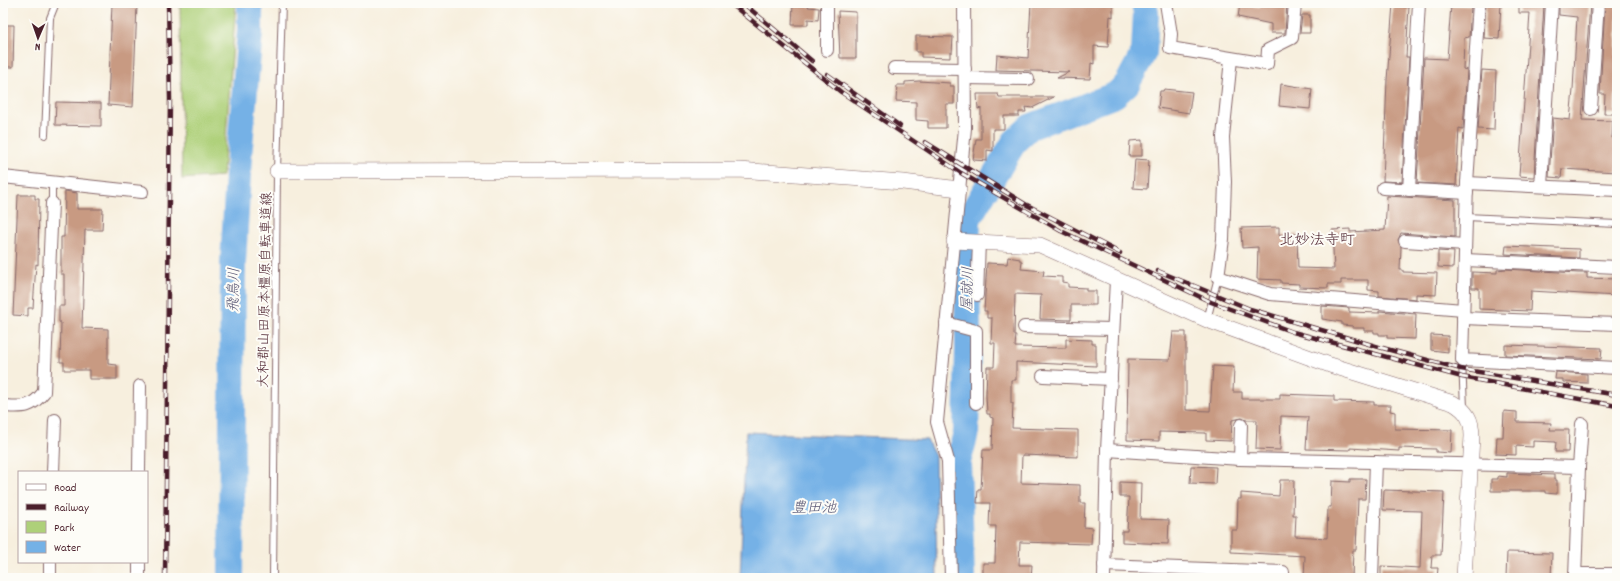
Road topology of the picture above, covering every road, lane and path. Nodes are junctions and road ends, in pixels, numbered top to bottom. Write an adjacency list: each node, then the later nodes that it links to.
1 (56, 3): 17 (lane)
2 (282, 3): 18 (lane, 大和郡山田原本橿原自転車道線)
3 (828, 3): 11 (street)
4 (964, 3): 14 (street)
5 (1166, 3): 12 (street)
6 (1296, 3): 12 (street)
7 (1419, 3): 25 (street)
8 (1478, 3): 23 (street)
9 (1552, 3): 21 (street)
10 (1598, 3): 16 (street)
11 (827, 50)
12 (1231, 59): 36 (street)
13 (894, 68): 14 (street)
14 (965, 73): 15 (street); 24 (street)
15 (1028, 80)
16 (1591, 110)
17 (44, 135)
18 (277, 171): 24 (street); 70 (lane, 大和郡山田原本橿原自転車道線)
19 (3, 178): 20 (street)
20 (52, 182): 27 (street); 28 (lane)
21 (1541, 186): 23 (street); 26 (street)
22 (1383, 188): 25 (street)
23 (1467, 188): 25 (street); 29 (street)
24 (959, 189): 32 (street)
25 (1409, 190)
26 (1617, 190)
27 (142, 192)
28 (52, 203): 51 (street)
29 (1466, 217): 30 (lane); 33 (street)
30 (1617, 224)
31 (1405, 241): 33 (street)
32 (967, 242): 37 (street); 38 (street); 41 (street)
33 (1465, 245): 34 (street)
34 (1465, 260): 35 (street); 39 (street)
35 (1617, 267)
36 (1218, 277): 39 (street); 40 (lane)
37 (1116, 280): 40 (street); 44 (street)
38 (977, 295)
39 (1463, 314): 42 (street); 45 (street)
40 (1207, 320): 52 (street)
41 (946, 323): 50 (street); 71 (street)
42 (1617, 324)
43 (1024, 327): 44 (street)
44 (1113, 330): 48 (street)
45 (1462, 360): 46 (street); 52 (lane)
46 (1617, 368)
47 (1043, 376): 48 (street)
48 (1111, 379): 56 (street)
49 (140, 386): 62 (street)
50 (976, 402)
51 (3, 406)
52 (1464, 410): 59 (street)
53 (55, 420): 61 (street)
54 (1582, 424): 60 (street)
55 (1241, 425): 57 (street)
56 (1107, 450): 57 (street); 65 (street)
57 (1240, 459): 58 (street)
58 (1376, 462): 59 (street); 74 (street)
59 (1471, 464): 60 (street); 75 (street)
60 (1579, 467): 67 (street)
61 (53, 471)
62 (139, 471)
63 (50, 563): 68 (street)
64 (139, 563): 69 (street)
65 (1104, 565): 72 (street); 73 (street)
66 (1617, 574): 67 (street)
67 (1575, 576)
68 (50, 578)
69 (138, 578)
70 (273, 578)
71 (951, 578)
72 (1104, 578)
73 (1283, 578)
74 (1372, 578)
75 (1464, 578)

